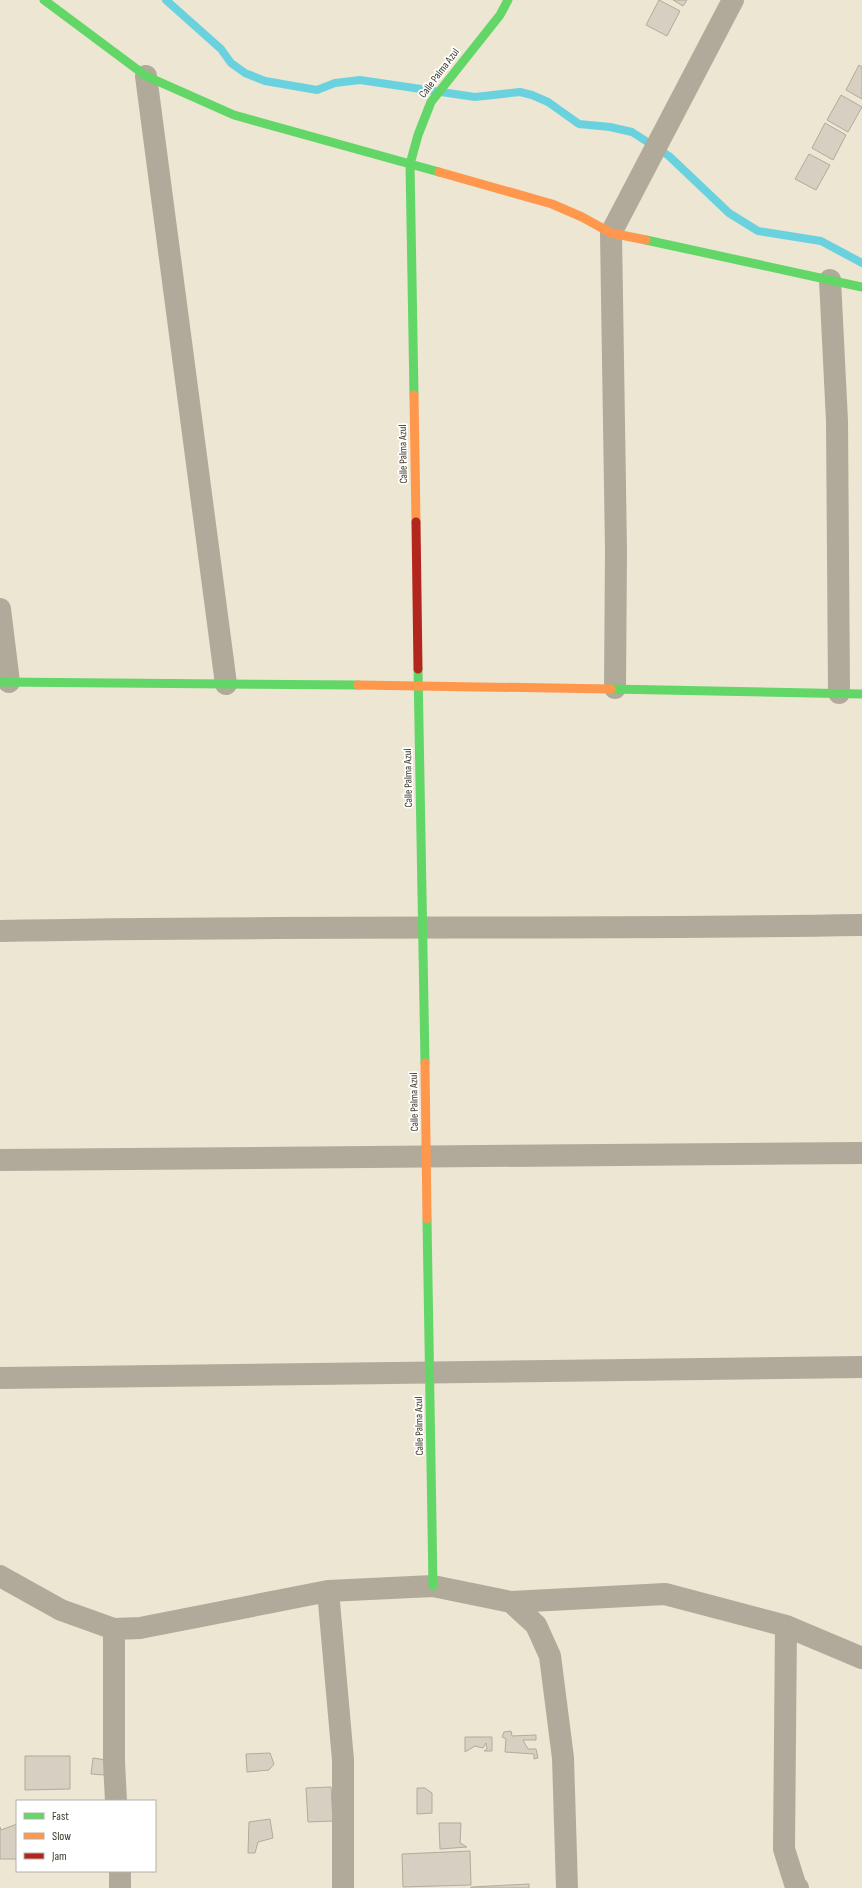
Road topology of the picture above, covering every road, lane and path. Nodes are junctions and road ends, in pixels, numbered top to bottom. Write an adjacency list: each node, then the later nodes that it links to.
1 (44, 0): 4 (street)
2 (508, 0): 5 (street, Calle Palma Azul)
3 (733, 0): 6 (street)
4 (146, 76): 5 (street); 11 (street)
5 (410, 164): 6 (street); 12 (street, Calle Palma Azul)
6 (611, 233): 7 (street); 13 (street)
7 (830, 280): 8 (street); 14 (street)
8 (862, 288)
9 (0, 609): 10 (street)
10 (4, 682): 11 (street)
11 (226, 684): 12 (street)
12 (418, 684): 13 (street); 17 (street, Calle Palma Azul)
13 (615, 688): 14 (street)
14 (839, 693): 15 (street)
15 (862, 694)
16 (862, 925): 17 (street)
17 (423, 926): 18 (street); 20 (street, Calle Palma Azul)
18 (0, 931)
19 (862, 1153): 20 (street)
20 (426, 1155): 21 (street); 23 (street, Calle Palma Azul)
21 (0, 1160)
22 (862, 1367): 23 (street)
23 (430, 1373): 24 (street); 26 (street, Calle Palma Azul)
24 (0, 1378)
25 (0, 1576): 30 (street)
26 (433, 1586): 27 (street); 28 (street)
27 (328, 1591): 30 (street); 35 (street)
28 (511, 1602): 29 (street); 36 (street)
29 (786, 1626): 31 (street); 37 (street)
30 (114, 1629): 32 (street)
31 (862, 1658)
32 (116, 1800)
33 (120, 1872): 34 (street)
34 (120, 1888)
35 (343, 1888)
36 (567, 1888)
37 (798, 1888)

